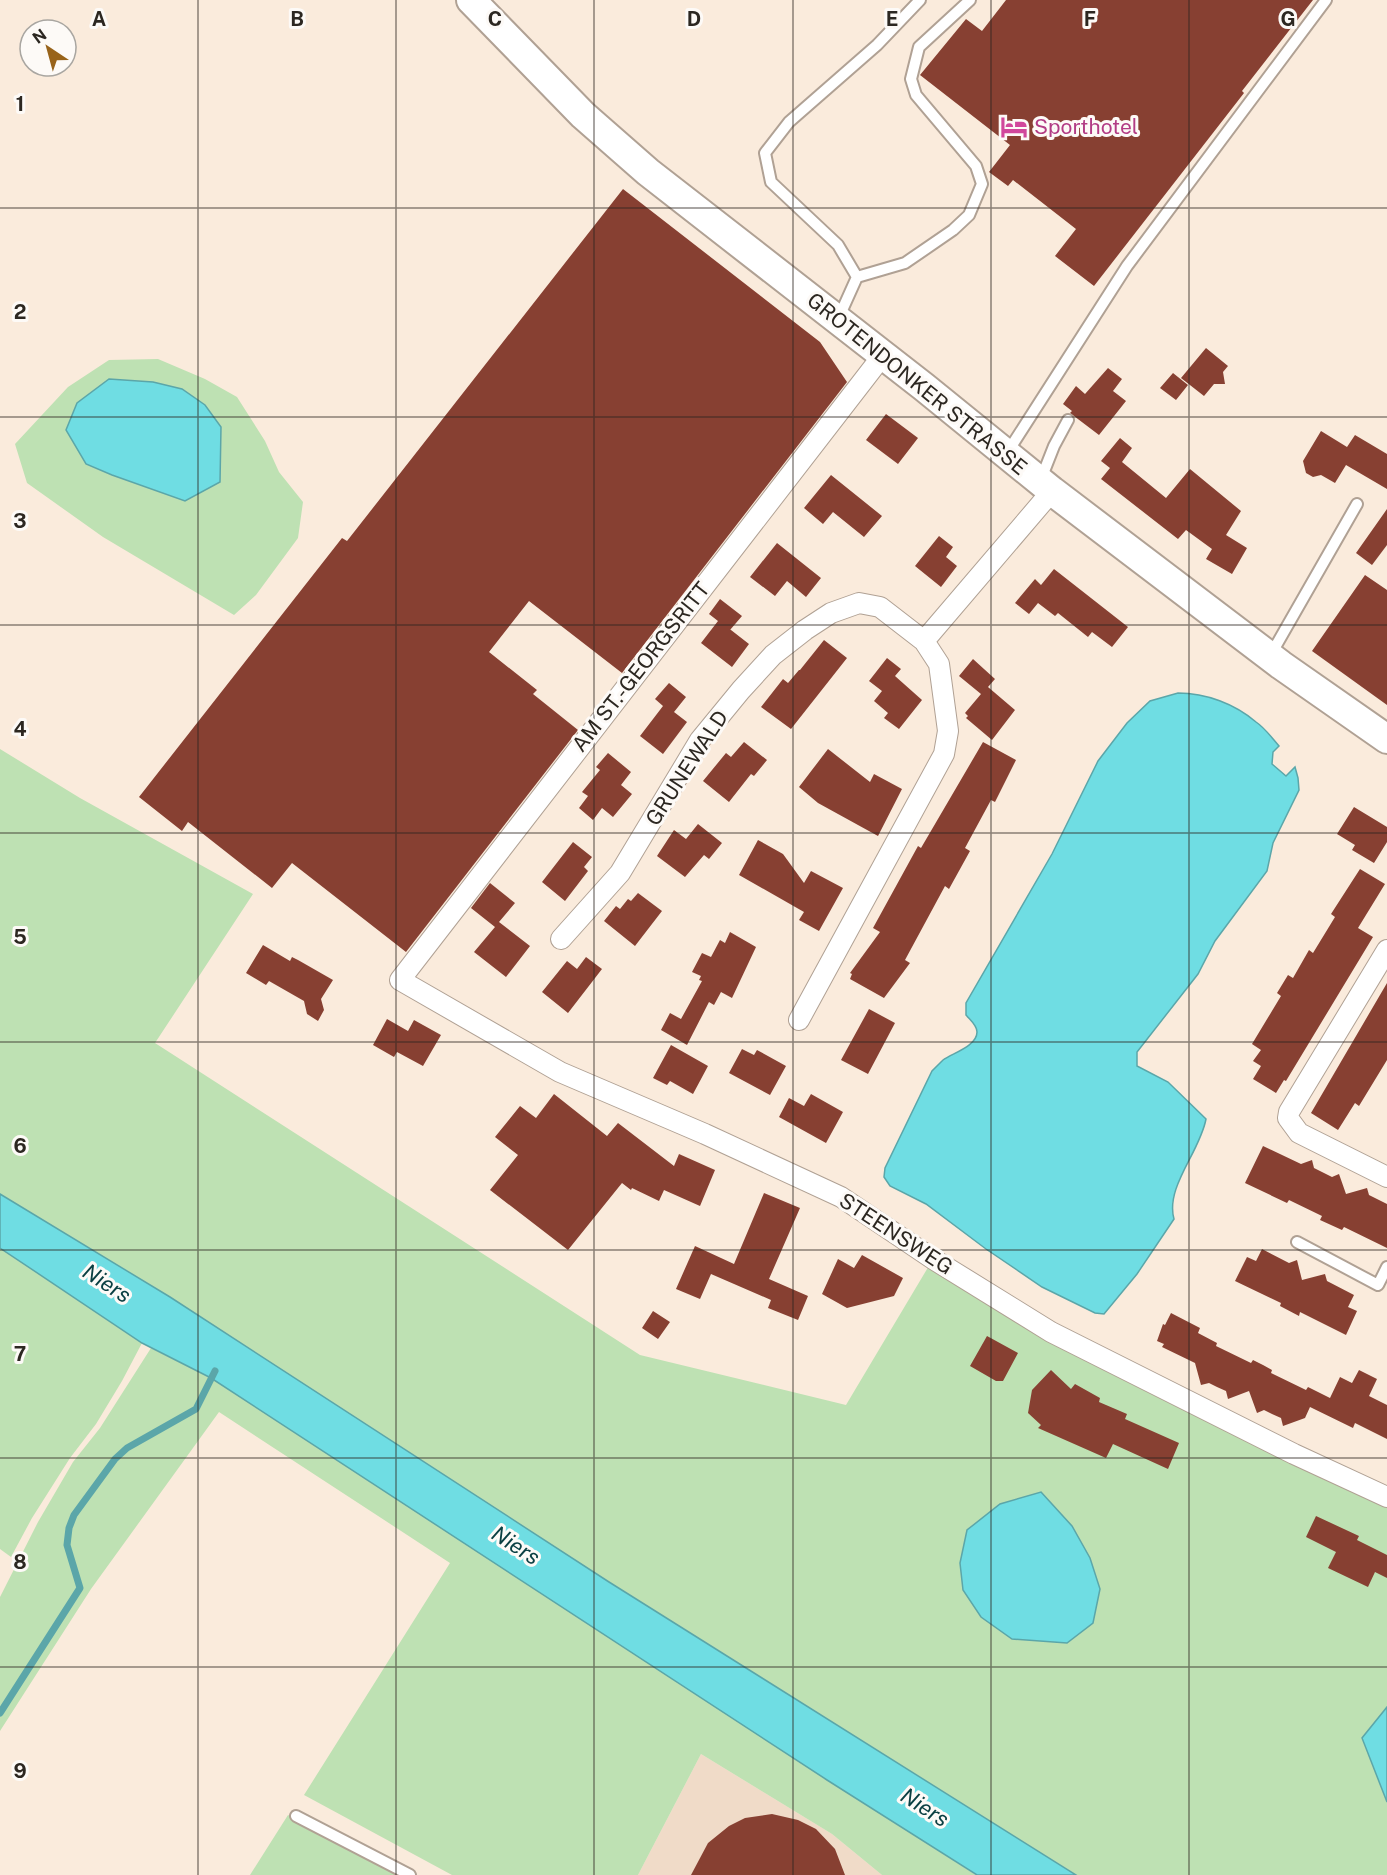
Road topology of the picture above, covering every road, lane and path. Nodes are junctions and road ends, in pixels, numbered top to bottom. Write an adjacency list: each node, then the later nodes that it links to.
1 (471, 0): 6 (main road, GROTENDONKER STRASSE)
2 (920, 0): 5 (lane)
3 (970, 0): 5 (lane)
4 (1326, 0): 9 (lane)
5 (857, 277): 6 (lane)
6 (838, 320): 7 (main road, GROTENDONKER STRASSE)
7 (883, 355): 9 (main road, GROTENDONKER STRASSE); 18 (street, AM ST.-GEORGSRITT)
8 (1068, 420): 10 (lane)
9 (1006, 456): 10 (main road, GROTENDONKER STRASSE)
10 (1046, 487): 12 (street); 13 (main road, GROTENDONKER STRASSE)
11 (1357, 504): 13 (lane)
12 (924, 641): 15 (street, GRUNEWALD); 19 (street, GRUNEWALD)
13 (1270, 656): 14 (main road, GROTENDONKER STRASSE)
14 (1387, 739)
15 (561, 939)
16 (1387, 951): 17 (street)
17 (1381, 974): 20 (street)
18 (400, 980): 23 (street, STEENSWEG)
19 (799, 1020)
20 (1387, 1177)
21 (1297, 1242): 22 (lane)
22 (1387, 1267)
23 (1387, 1497)
24 (296, 1816): 25 (lane)
25 (410, 1875)

